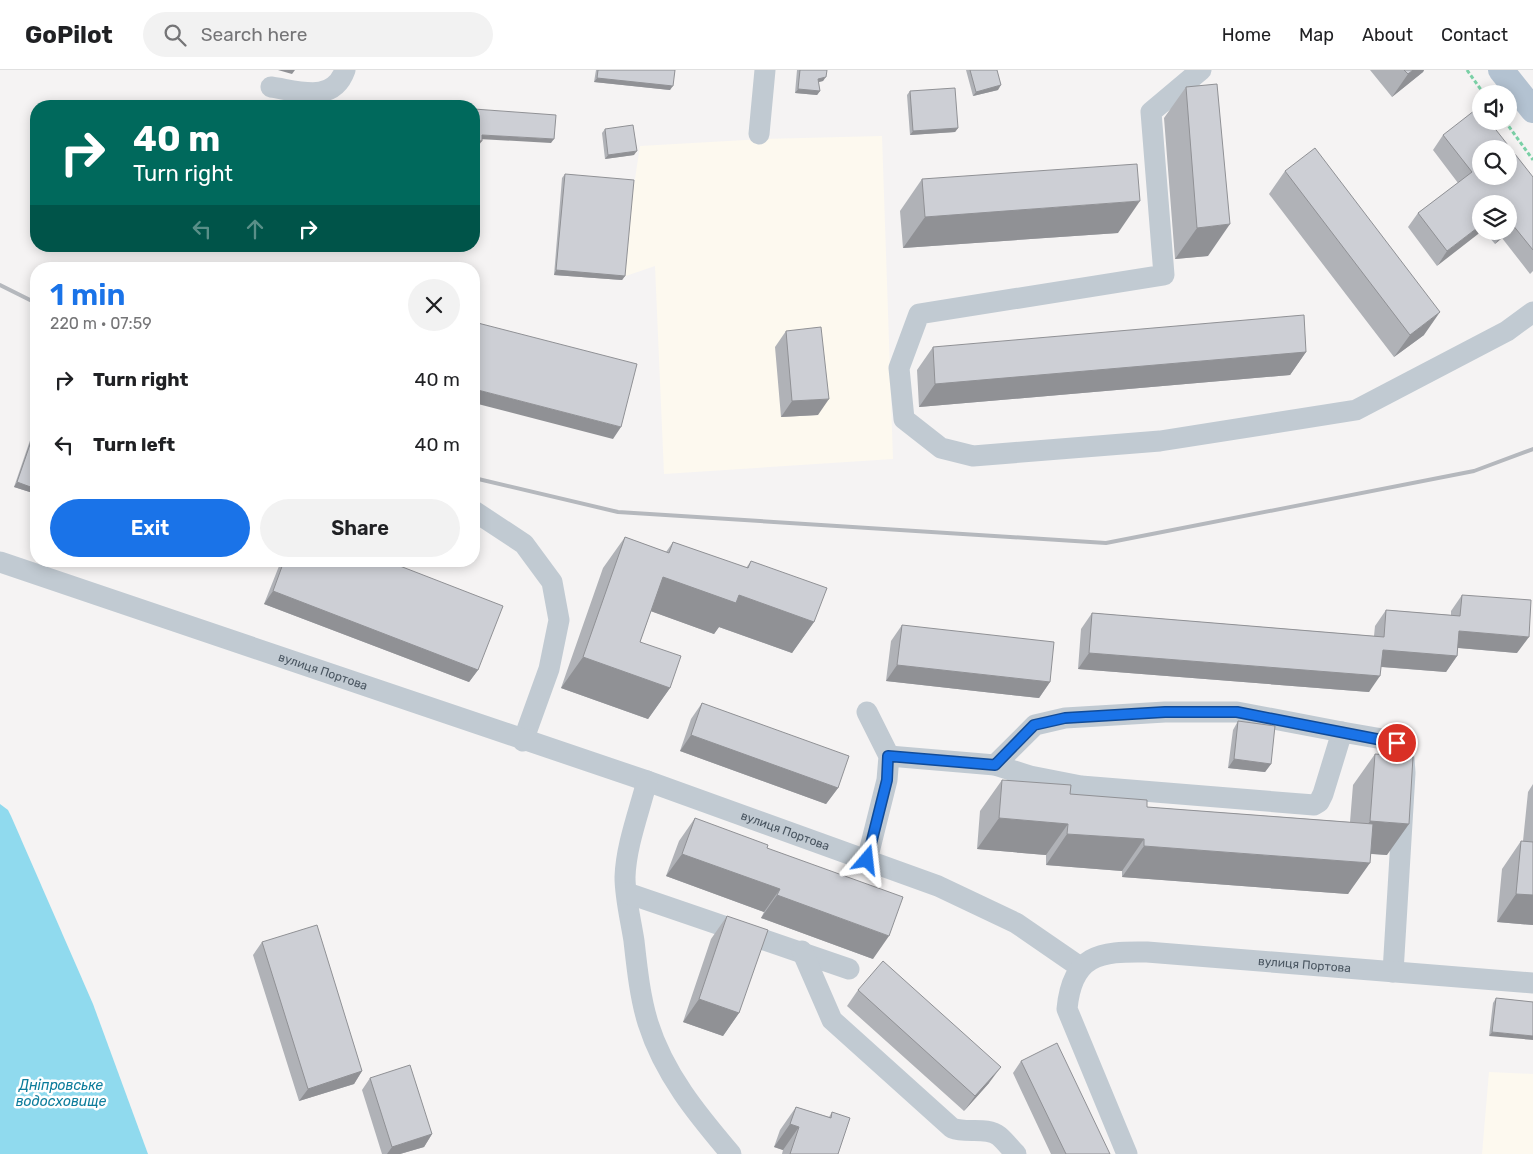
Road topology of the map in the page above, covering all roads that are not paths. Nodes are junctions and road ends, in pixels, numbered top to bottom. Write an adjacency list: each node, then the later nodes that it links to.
1 (345, 70): 5 (street)
2 (765, 70): 7 (street)
3 (1201, 70): 8 (street)
4 (1501, 70): 6 (main road)
5 (271, 87)
6 (1533, 110)
7 (759, 134)
8 (1533, 312)
9 (480, 516): 13 (street)
10 (0, 562): 13 (street, вулиця Портова)
11 (867, 712): 14 (street)
12 (1342, 732): 15 (street); 15 (street); 22 (street)
13 (523, 741): 16 (street, вулиця Портова)
14 (888, 756): 15 (street); 17 (street)
15 (995, 765)
16 (647, 782): 17 (street, вулиця Портова); 18 (street)
17 (867, 860): 20 (street, вулиця Портова)
18 (627, 893): 19 (street); 24 (street)
19 (802, 952): 21 (street); 25 (street)
20 (1080, 967): 22 (street, вулиця Портова); 26 (street)
21 (849, 969)
22 (1393, 972): 23 (street, вулиця Портова)
23 (1533, 983)
24 (730, 1154)
25 (1016, 1154)
26 (1127, 1154)

